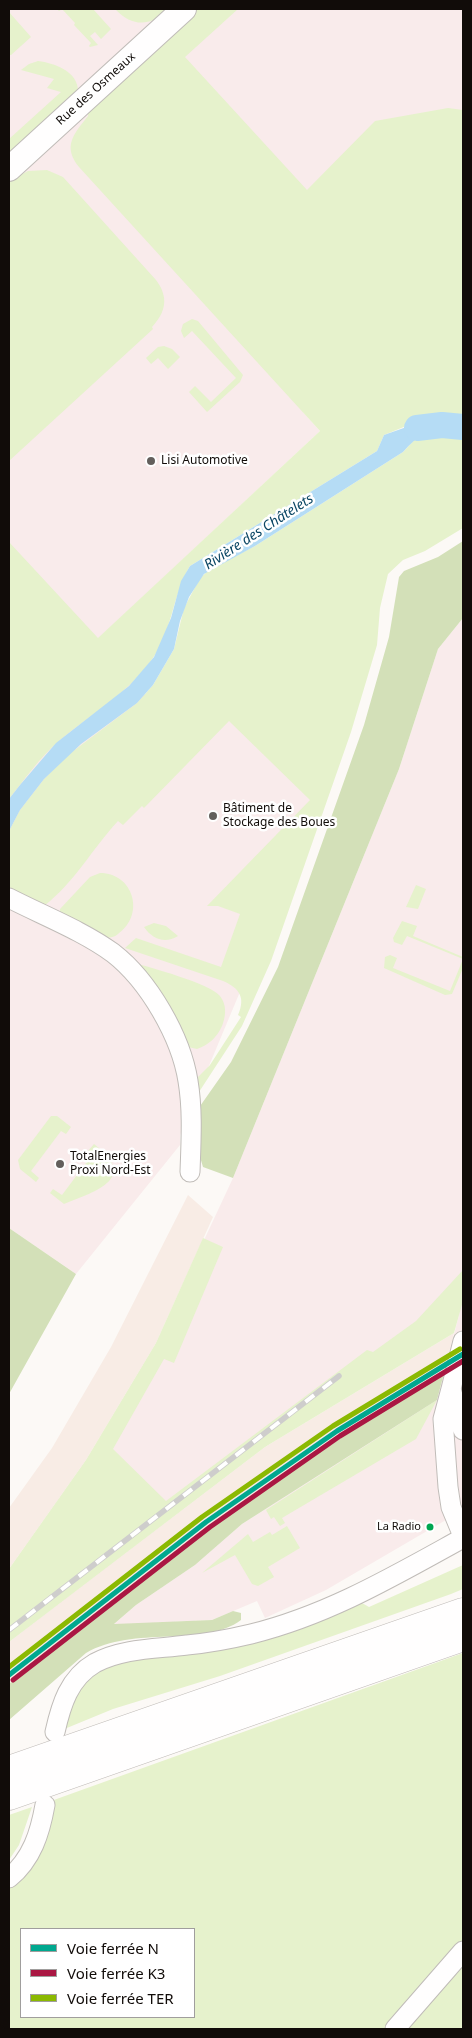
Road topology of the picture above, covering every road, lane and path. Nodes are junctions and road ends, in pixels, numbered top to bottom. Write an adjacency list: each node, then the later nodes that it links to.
1 (184, 9): 2 (main road, Rue des Osmeaux)
2 (9, 169)
3 (9, 898): 4 (street)
4 (190, 1172)
5 (463, 1341): 6 (street)
6 (450, 1390): 7 (street); 8 (street)
7 (463, 1430)
8 (456, 1484): 9 (street)
9 (463, 1537): 14 (street)
10 (463, 1598): 13 (highway)
11 (463, 1612): 13 (highway)
12 (463, 1637): 16 (highway)
13 (220, 1697): 15 (highway)
14 (55, 1732)
15 (9, 1770)
16 (9, 1796)
17 (45, 1805): 18 (street)
18 (9, 1878)
19 (463, 1951): 20 (street)
20 (395, 2029)

